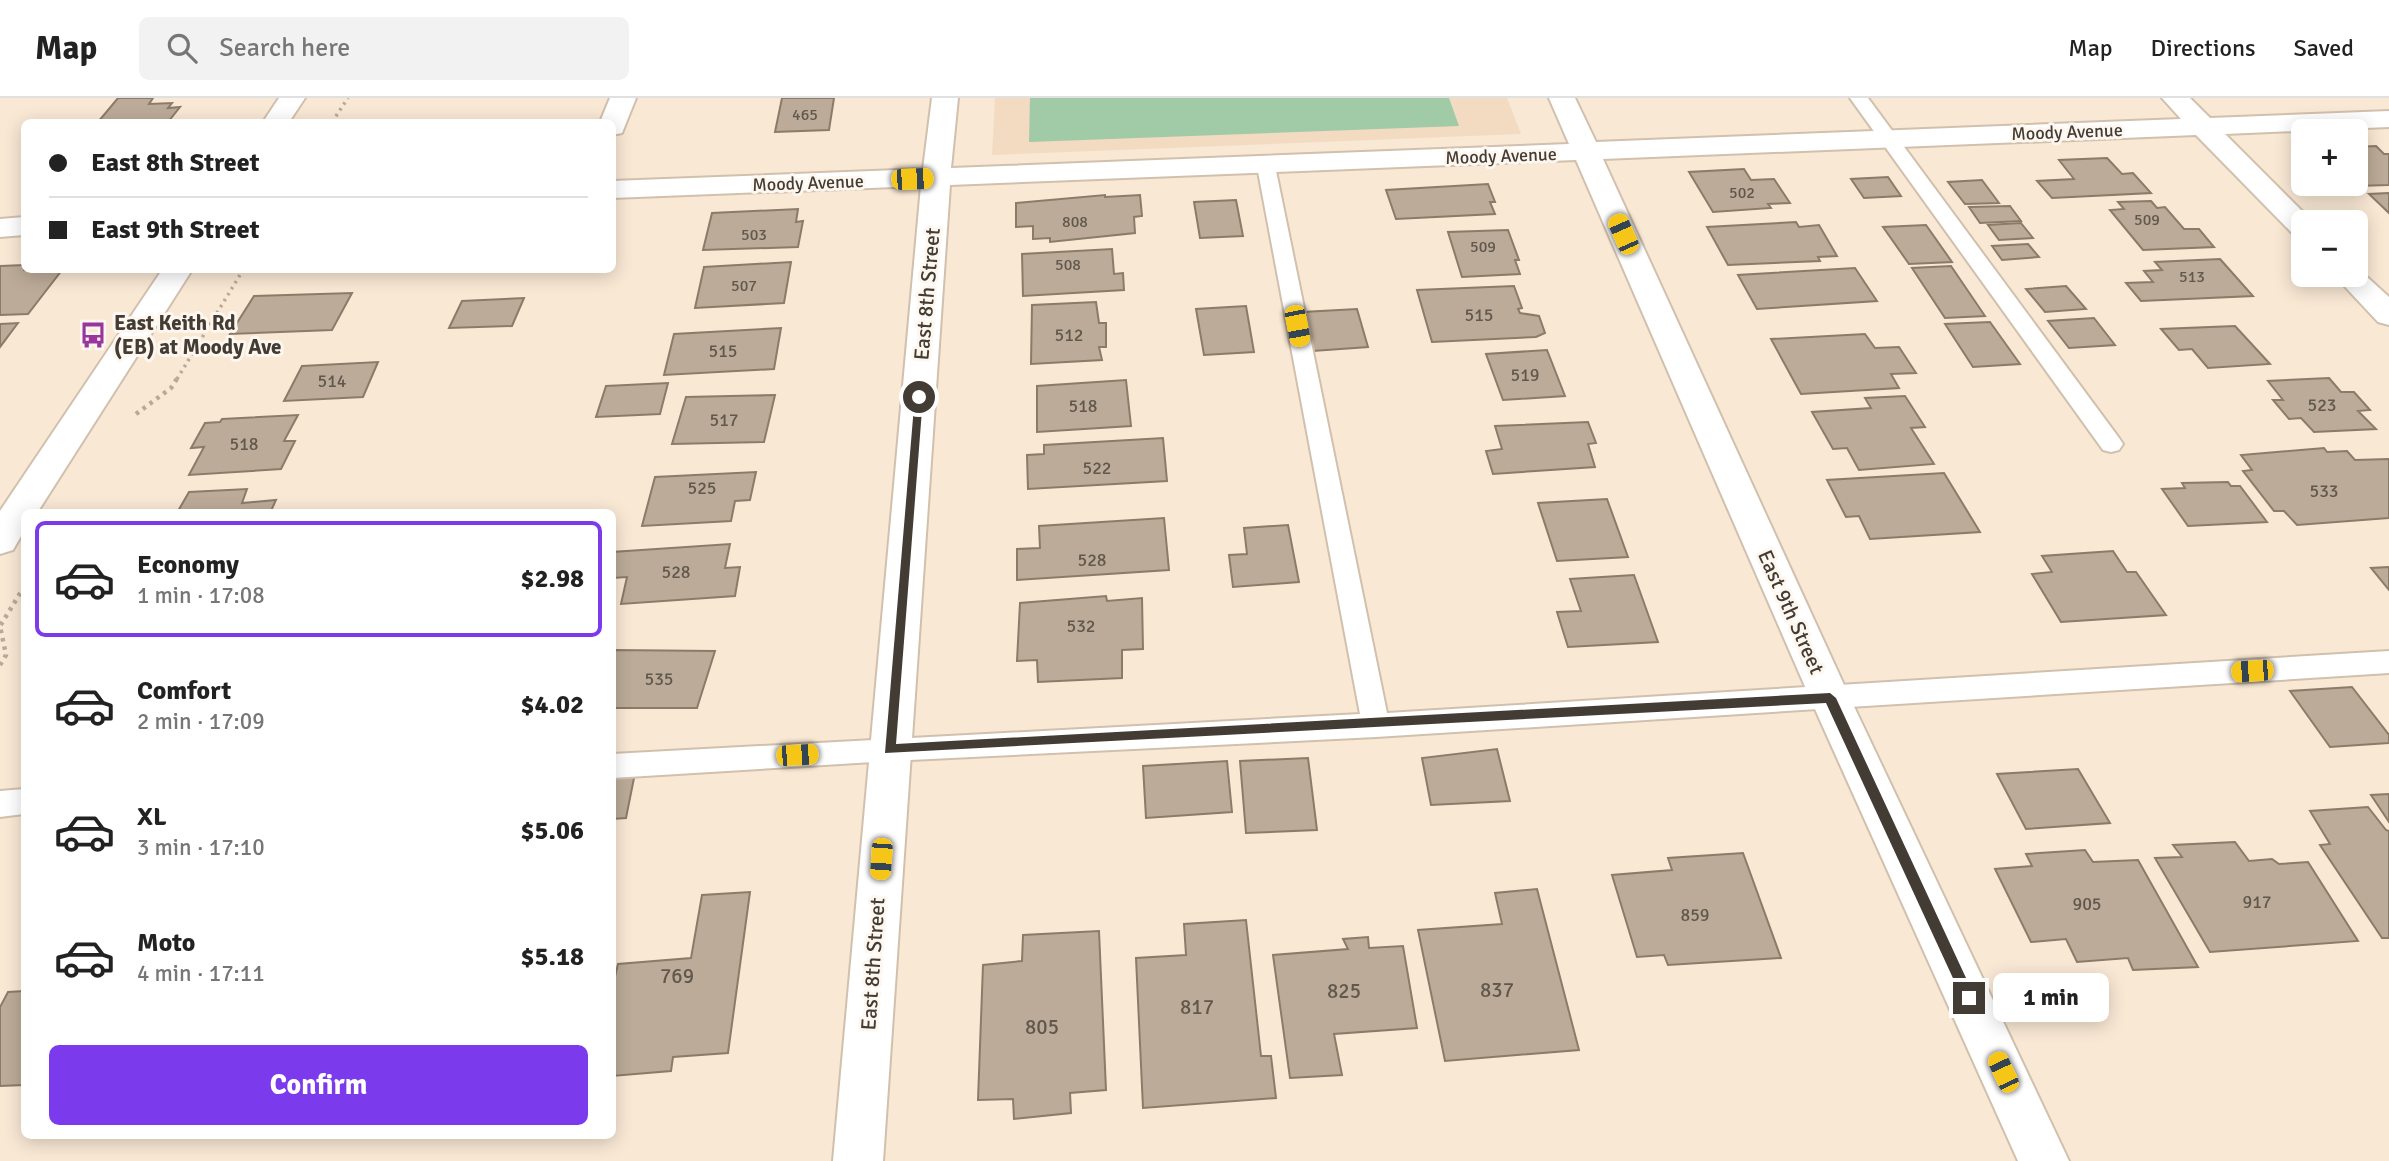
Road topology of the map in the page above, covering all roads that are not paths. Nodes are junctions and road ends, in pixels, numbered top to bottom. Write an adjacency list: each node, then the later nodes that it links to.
1 (292, 98): 7 (street)
2 (623, 98): 8 (street)
3 (945, 98): 14 (street, East 8th Street)
4 (1562, 98): 12 (street, East 9th Street)
5 (1859, 98): 11 (lane)
6 (2175, 98): 10 (street)
7 (278, 119)
8 (615, 119)
9 (2389, 119): 10 (street, Moody Avenue)
10 (2204, 127): 11 (street, Moody Avenue); 16 (street)
11 (1888, 138): 12 (street, Moody Avenue); 22 (lane)
12 (1587, 152): 13 (street, Moody Avenue); 25 (street, East 9th Street)
13 (1266, 166): 14 (street, Moody Avenue); 26 (lane)
14 (936, 178): 15 (street, Moody Avenue); 27 (street, East 8th Street)
15 (616, 190)
16 (2291, 216)
17 (21, 226): 18 (street)
18 (0, 228)
19 (175, 273): 23 (street)
20 (2361, 287): 21 (street)
21 (2389, 315)
22 (2111, 444)
23 (0, 540)
24 (2389, 662): 25 (lane)
25 (1830, 698): 26 (lane); 32 (street, East 9th Street)
26 (1376, 725): 27 (lane)
27 (890, 749): 28 (lane); 31 (street, East 8th Street)
28 (616, 766)
29 (21, 802): 30 (lane)
30 (0, 804)
31 (858, 1161)
32 (2044, 1161)

